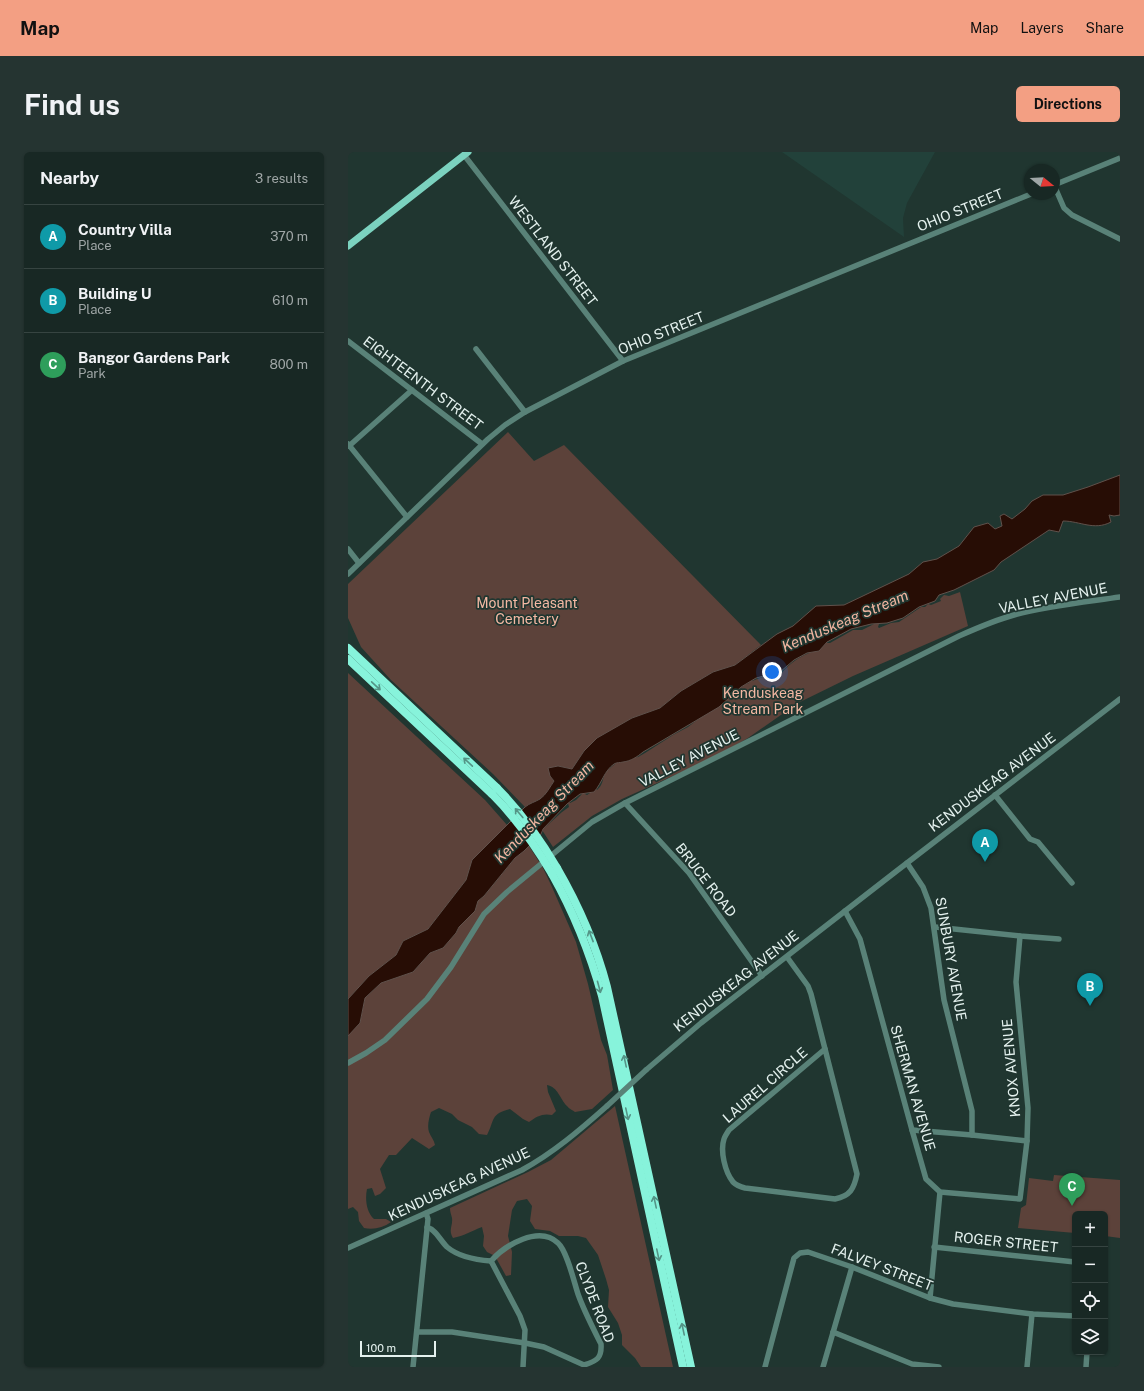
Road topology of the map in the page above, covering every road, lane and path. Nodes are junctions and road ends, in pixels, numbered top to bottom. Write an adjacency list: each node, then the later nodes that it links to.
1 (466, 154): 7 (main road); 10 (street, WESTLAND STREET)
2 (1120, 158): 3 (street)
3 (1060, 183)
4 (1024, 197): 10 (street, OHIO STREET)
5 (1060, 199): 6 (street)
6 (1120, 239)
7 (348, 246)
8 (348, 341): 11 (street, EIGHTEENTH STREET)
9 (476, 349): 12 (street)
10 (623, 361): 12 (street, OHIO STREET)
11 (412, 390): 13 (street, EIGHTEENTH STREET); 14 (street)
12 (526, 412): 13 (street, OHIO STREET)
13 (482, 444): 15 (street, OHIO STREET)
14 (349, 445): 15 (street)
15 (407, 517): 17 (street, OHIO STREET)
16 (348, 549): 17 (street)
17 (359, 563): 18 (street, OHIO STREET)
18 (348, 574)
19 (1120, 596): 27 (street, VALLEY AVENUE)
20 (348, 644): 23 (highway)
21 (348, 648): 23 (highway)
22 (348, 659): 25 (highway, one-way to 25)
23 (368, 669): 25 (highway, one-way to 23)
24 (1120, 699): 26 (street, KENDUSKEAG AVENUE)
25 (494, 791): 29 (highway, bridge)
26 (995, 795): 28 (street, KENDUSKEAG AVENUE); 30 (street)
27 (625, 803): 36 (street, BRUCE ROAD); 38 (street, VALLEY AVENUE)
28 (907, 863): 31 (street, KENDUSKEAG AVENUE); 32 (street, SUNBURY AVENUE)
29 (555, 871): 59 (highway, one-way to 59); 60 (highway, one-way to 29)
30 (1072, 884)
31 (845, 911): 35 (street, KENDUSKEAG AVENUE); 39 (street, SHERMAN AVENUE)
32 (935, 927): 33 (street); 40 (street, SUNBURY AVENUE)
33 (1020, 936): 34 (street); 41 (street, KNOX AVENUE)
34 (1059, 939)
35 (787, 957): 36 (street, KENDUSKEAG AVENUE); 37 (street, LAUREL CIRCLE)
36 (762, 976): 43 (street, KENDUSKEAG AVENUE, bridge)
37 (825, 1049): 37 (street, LAUREL CIRCLE)
38 (348, 1063)
39 (912, 1130): 40 (street); 42 (street, SHERMAN AVENUE)
40 (972, 1134): 41 (street)
41 (1027, 1141): 42 (street, KNOX AVENUE)
42 (940, 1192): 45 (street)
43 (426, 1213): 44 (street); 46 (street, KENDUSKEAG AVENUE)
44 (427, 1227): 47 (street); 53 (street)
45 (934, 1247): 48 (street, ROGER STREET); 50 (street)
46 (348, 1248)
47 (491, 1261): 55 (street); 55 (street, CLYDE ROAD)
48 (1072, 1262)
49 (852, 1267): 50 (street, FALVEY STREET); 54 (street); 61 (street, FALVEY STREET)
50 (930, 1298): 51 (street, FALVEY STREET)
51 (1032, 1314): 52 (street, FALVEY STREET); 64 (street)
52 (1072, 1316)
53 (417, 1332): 55 (street, CLYDE ROAD); 57 (street)
54 (833, 1332): 62 (street); 63 (street)
55 (525, 1343): 58 (street)
56 (1087, 1355): 65 (street)
57 (413, 1367)
58 (523, 1367)
59 (682, 1367)
60 (691, 1367)
61 (765, 1367)
62 (823, 1367)
63 (939, 1367)
64 (1027, 1367)
65 (1086, 1367)

